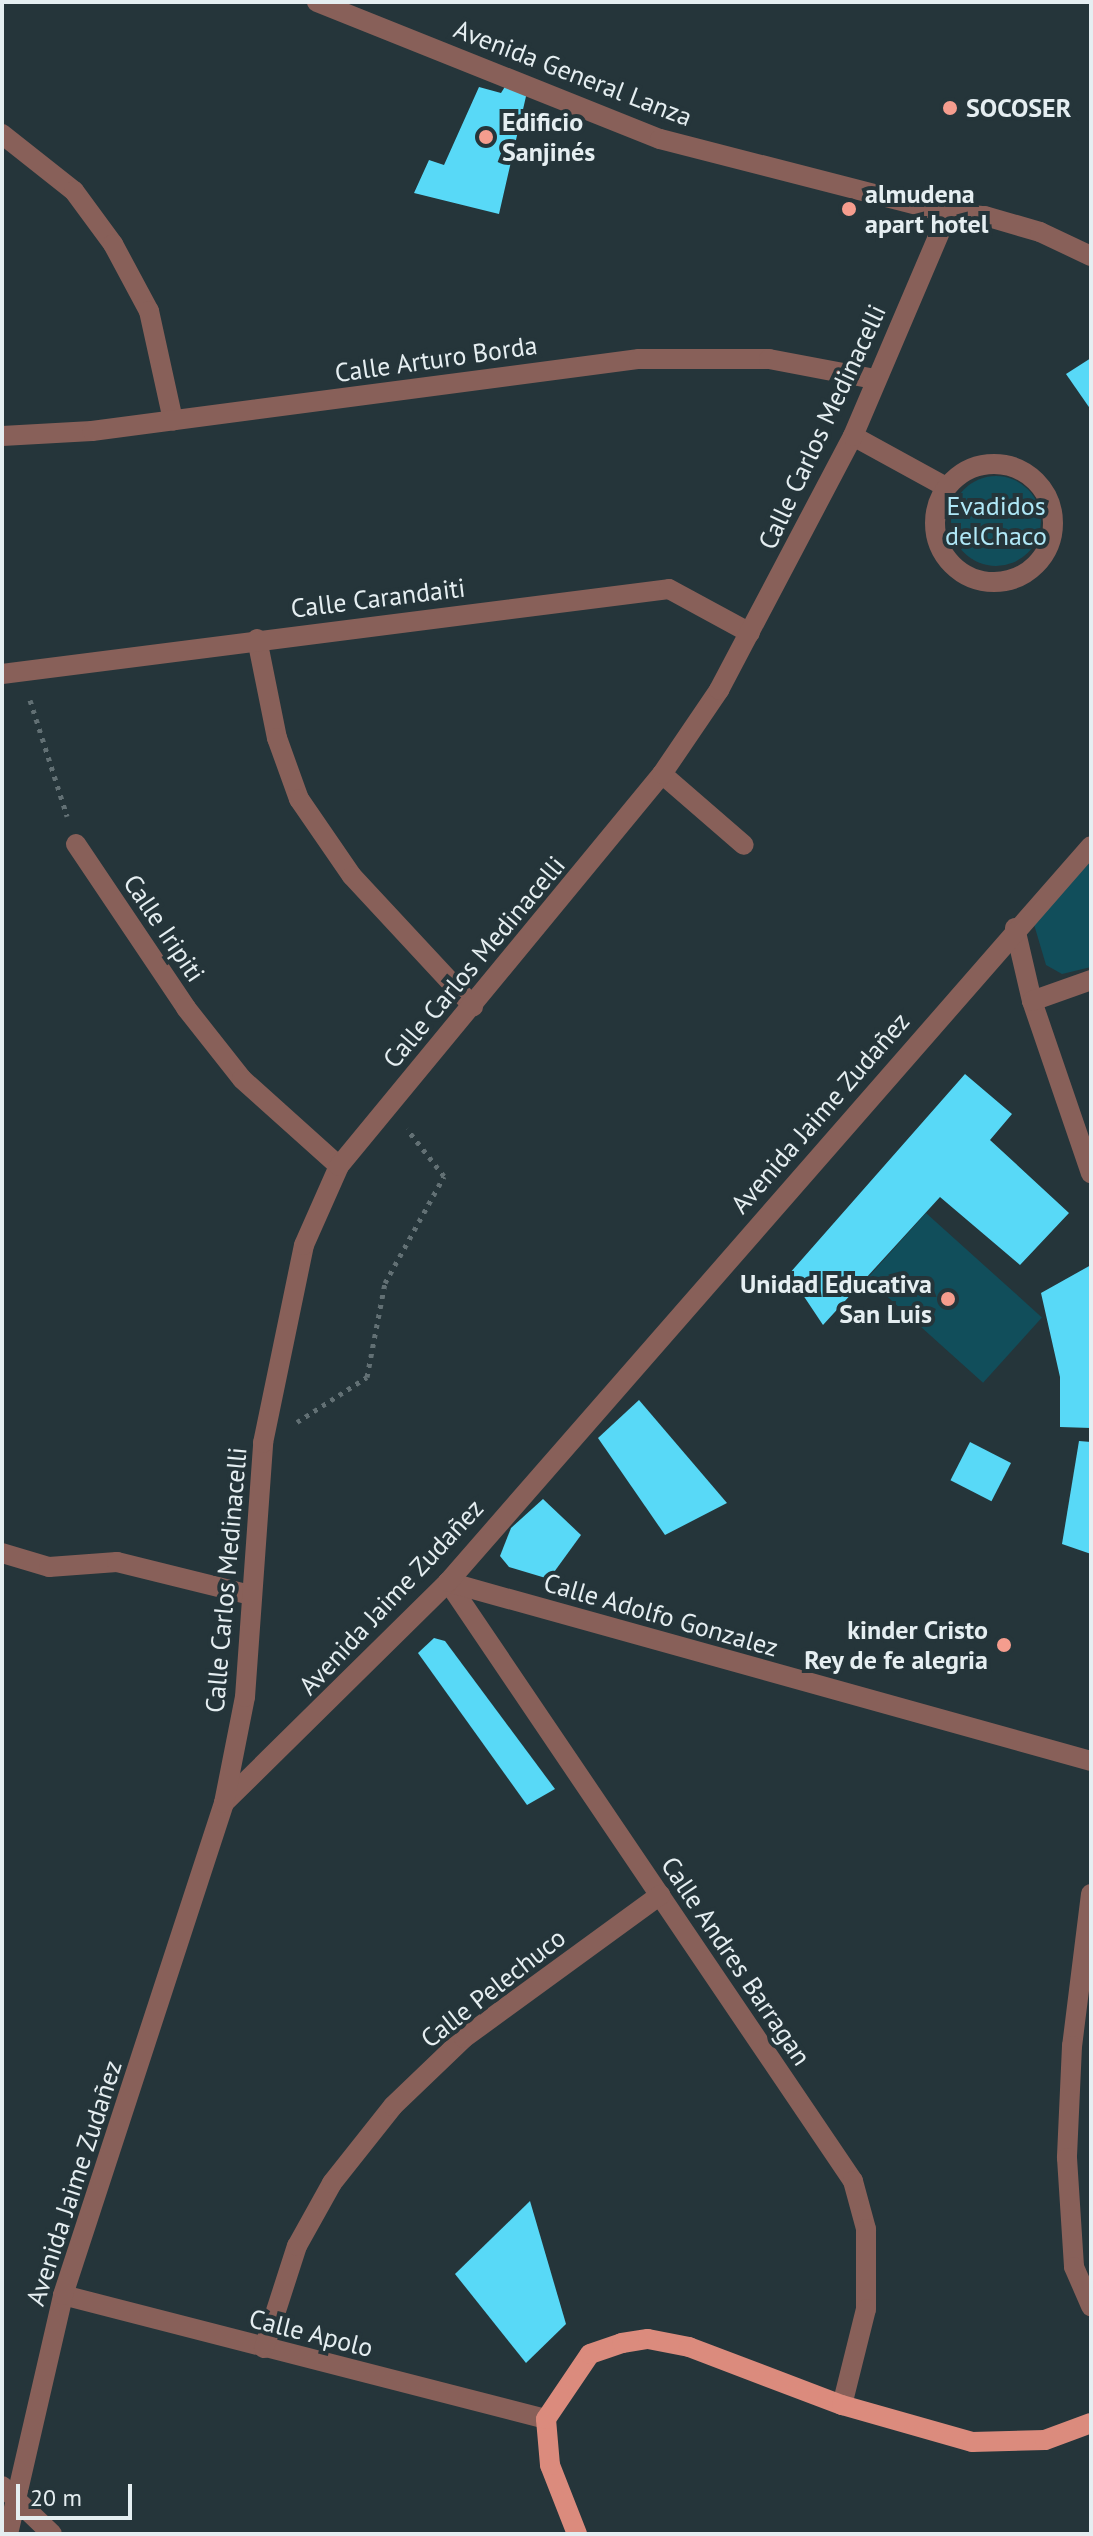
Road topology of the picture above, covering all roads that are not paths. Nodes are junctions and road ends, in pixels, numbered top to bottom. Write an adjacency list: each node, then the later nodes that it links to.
1 (317, 2): 3 (street, Avenida General Lanza)
2 (2, 134): 6 (street)
3 (948, 213): 4 (street, Avenida General Lanza); 5 (street, Calle Carlos Medinacelli)
4 (1091, 256)
5 (875, 379): 6 (street, Calle Arturo Borda); 8 (street, Calle Carlos Medinacelli)
6 (173, 420): 7 (street, Calle Arturo Borda)
7 (2, 436)
8 (853, 436): 9 (street); 10 (street, Calle Carlos Medinacelli)
9 (946, 487): 9 (street)
10 (750, 633): 11 (street, Calle Carandaiti); 13 (street, Calle Carlos Medinacelli)
11 (257, 639): 12 (street, Calle Carandaiti); 20 (street)
12 (12, 674)
13 (662, 774): 15 (street); 20 (street, Calle Carlos Medinacelli)
14 (76, 844): 21 (street, Calle Iripiti)
15 (744, 845)
16 (1091, 846): 17 (street, Avenida Jaime Zudañez)
17 (1015, 928): 19 (street); 24 (street, Avenida Jaime Zudañez)
18 (1091, 980): 19 (street)
19 (1032, 1001): 22 (street)
20 (473, 1006): 21 (street, Calle Carlos Medinacelli)
21 (339, 1166): 25 (street, Calle Carlos Medinacelli)
22 (1090, 1168)
23 (2, 1553): 25 (street)
24 (448, 1582): 26 (street, Calle Adolfo Gonzalez); 27 (street, Avenida Jaime Zudañez); 29 (street, Calle Andres Barragan)
25 (250, 1595): 27 (street, Calle Carlos Medinacelli)
26 (1091, 1761)
27 (224, 1803): 30 (street, Avenida Jaime Zudañez)
28 (1091, 1894): 31 (street)
29 (660, 1895): 32 (street, Calle Pelechuco); 33 (street, Calle Andres Barragan)
30 (63, 2295): 32 (street, Calle Apolo); 37 (street, Avenida Jaime Zudañez)
31 (1091, 2306)
32 (264, 2348): 34 (street, Calle Apolo)
33 (842, 2405): 34 (main road); 35 (main road)
34 (546, 2419): 40 (main road)
35 (1091, 2423)
36 (2, 2486): 37 (street)
37 (15, 2502): 38 (street, Avenida Jaime Zudañez); 39 (street)
38 (8, 2534)
39 (52, 2534)
40 (577, 2534)

